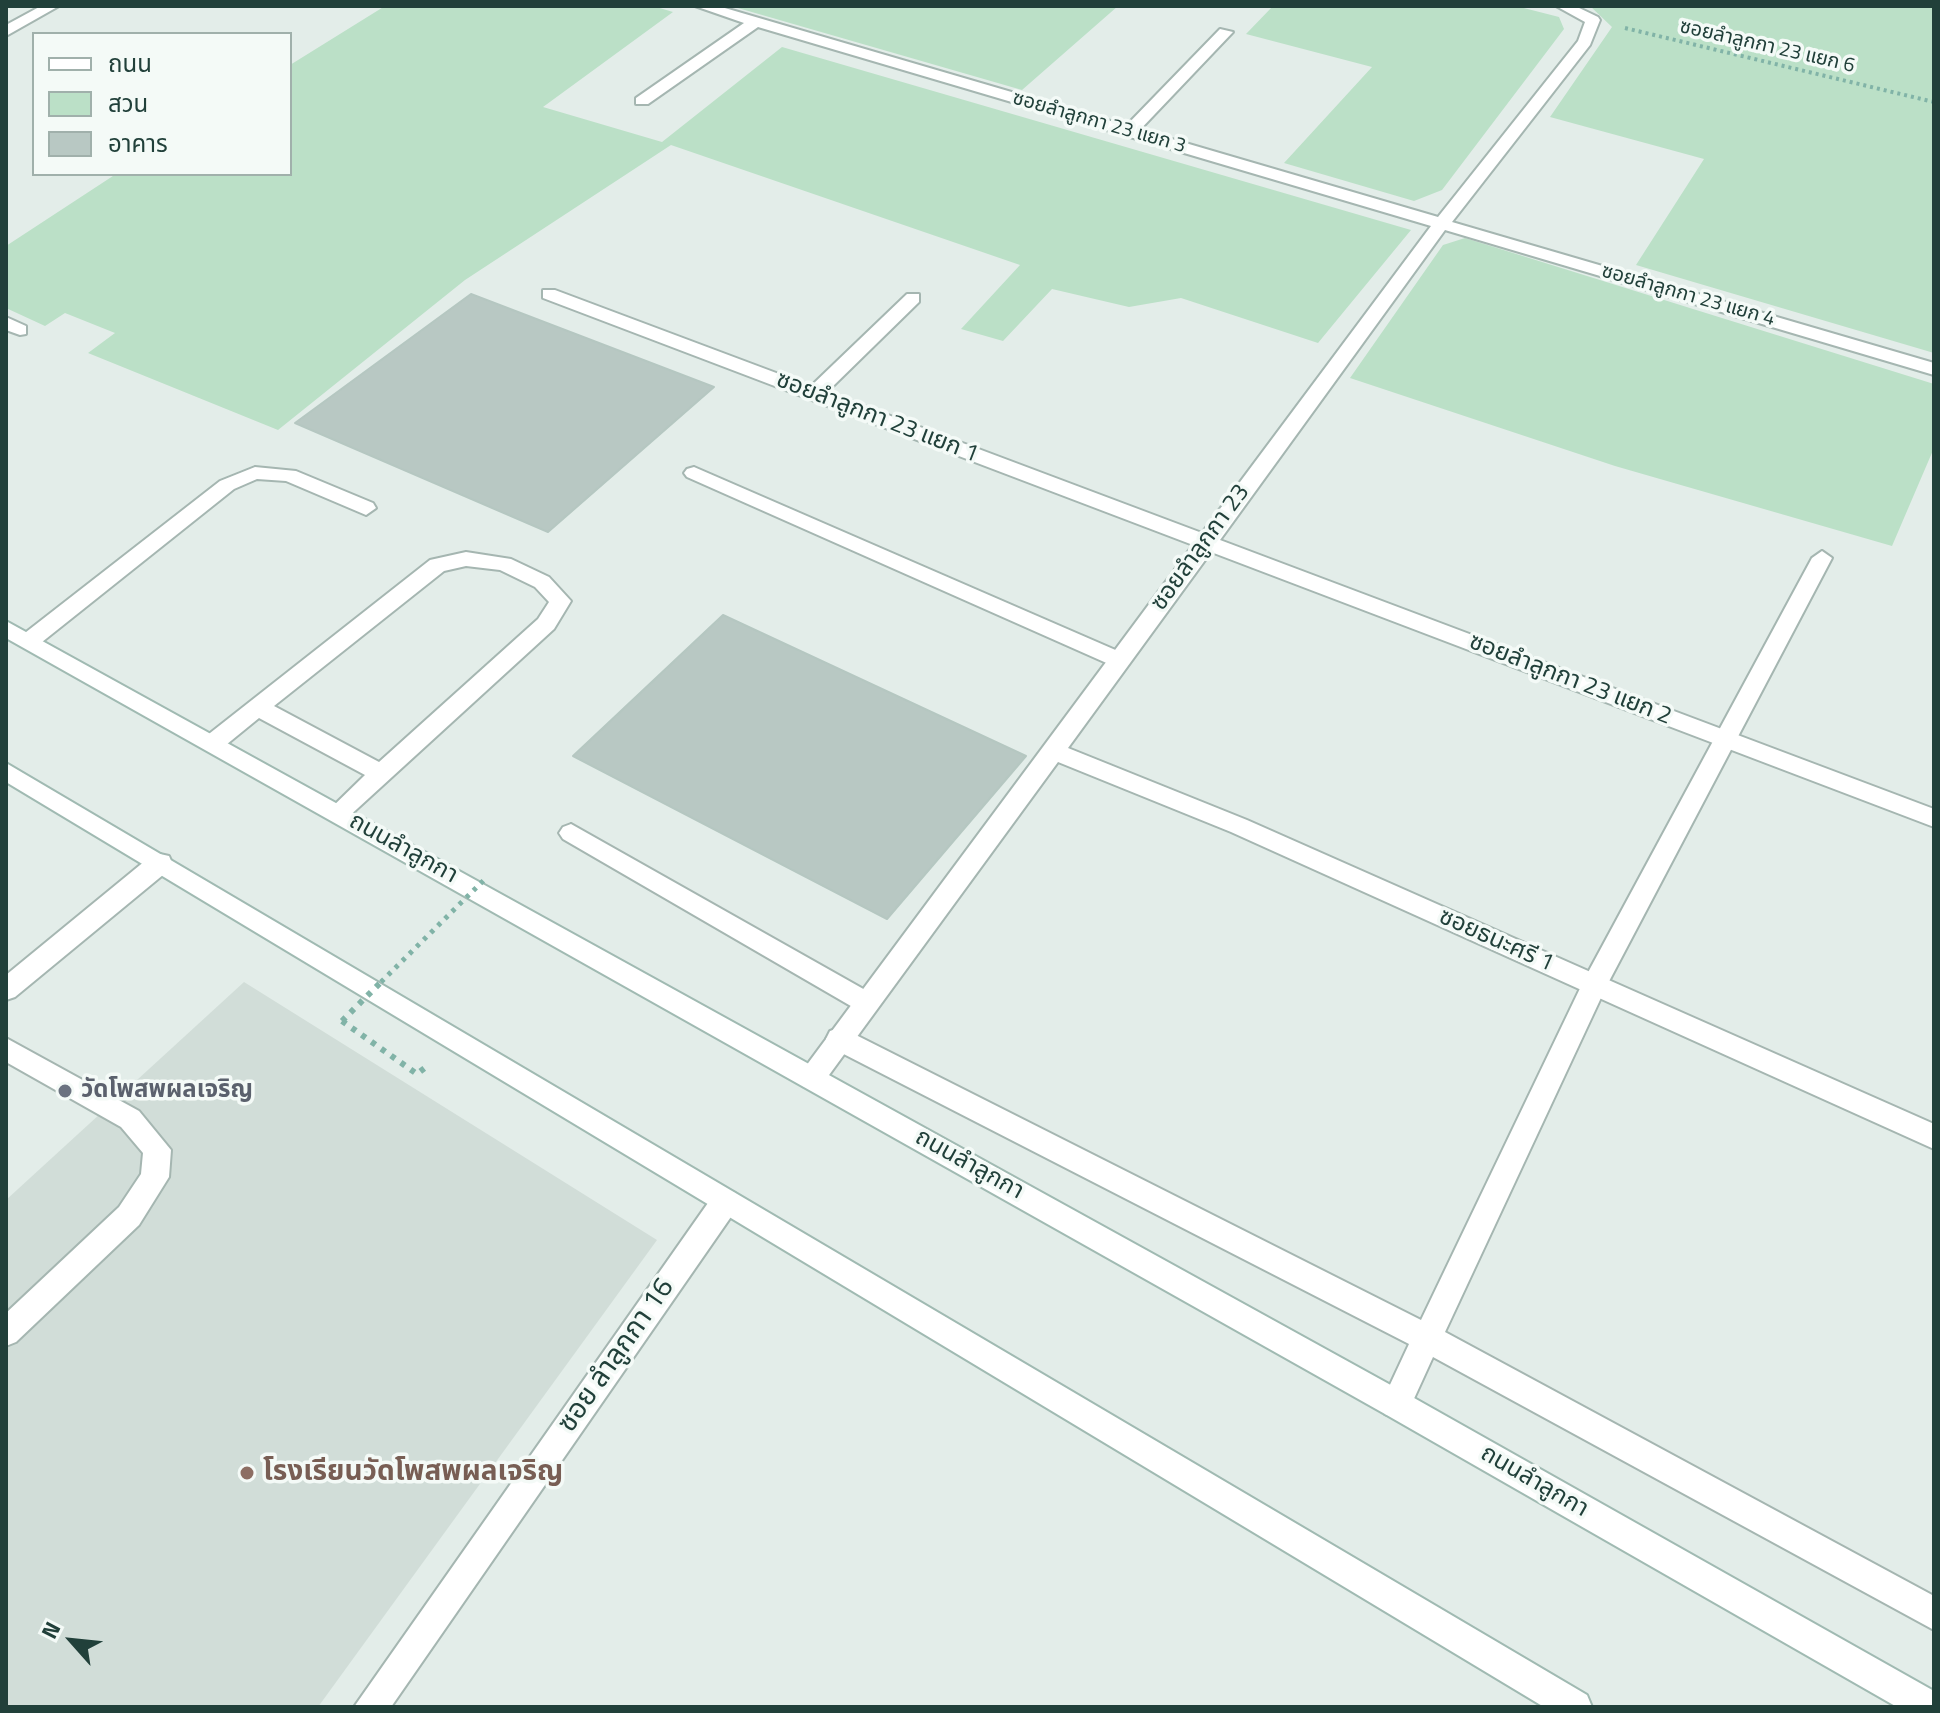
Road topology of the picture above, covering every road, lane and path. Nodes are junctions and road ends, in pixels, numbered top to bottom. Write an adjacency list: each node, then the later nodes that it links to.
1 (52, 6): 6 (street)
2 (702, 6): 5 (street, ซอยลำลูกกา 23 แยก 3)
3 (1563, 6): 4 (street)
4 (1593, 20): 9 (path, ซอยลำลูกกา 23 แยก 6); 11 (street, ซอยลำลูกกา 23)
5 (755, 22): 8 (street); 10 (street, ซอยลำลูกกา 23 แยก 3)
6 (6, 31)
7 (1225, 32): 10 (street)
8 (642, 101)
9 (1934, 102)
10 (1129, 132): 11 (street, ซอยลำลูกกา 23 แยก 3)
11 (1442, 223): 14 (street, ซอยลำลูกกา 23 แยก 4); 18 (street, ซอยลำลูกกา 23)
12 (549, 294): 15 (street, ซอยลำลูกกา 23 แยก 1)
13 (913, 298): 15 (street)
14 (1934, 369)
15 (814, 394): 18 (street, ซอยลำลูกกา 23 แยก 1)
16 (694, 473): 21 (street)
17 (366, 508): 20 (street)
18 (1205, 542): 21 (street, ซอยลำลูกกา 23); 23 (street, ซอยลำลูกกา 23 แยก 2)
19 (1822, 558): 23 (street)
20 (18, 635): 24 (street, ถนนลำลูกกา)
21 (1119, 660): 25 (street, ซอยลำลูกกา 23)
22 (257, 707): 24 (street); 27 (street); 27 (street)
23 (1727, 739): 29 (street, ซอยลำลูกกา 23 แยก 2); 33 (street)
24 (213, 743): 28 (street, ถนนลำลูกกา)
25 (1056, 752): 33 (street, ซอยธนะศรี 1); 35 (street, ซอยลำลูกกา 23)
26 (6, 771): 31 (street)
27 (380, 773): 28 (street)
28 (338, 813): 39 (street, ถนนลำลูกกา)
29 (1934, 818)
30 (571, 833): 35 (street)
31 (160, 863): 34 (street); 41 (street)
32 (486, 878): 36 (path, bridge)
33 (1594, 985): 40 (street, ซอยธนะศรี 1); 43 (street)
34 (6, 990)
35 (865, 1002): 37 (street, ซอยลำลูกกา 23)
36 (342, 1021)
37 (839, 1039): 39 (street, ซอยลำลูกกา 23); 43 (street)
38 (6, 1049): 42 (street)
39 (812, 1078): 44 (street, ถนนลำลูกกา)
40 (1934, 1137)
41 (725, 1202): 46 (street, ซอย ลำลูกกา 16); 47 (street)
42 (6, 1332)
43 (1427, 1338): 44 (street); 45 (street)
44 (1396, 1404): 48 (street, ถนนลำลูกกา)
45 (1934, 1614)
46 (371, 1707)
47 (1575, 1707)
48 (1929, 1707)

